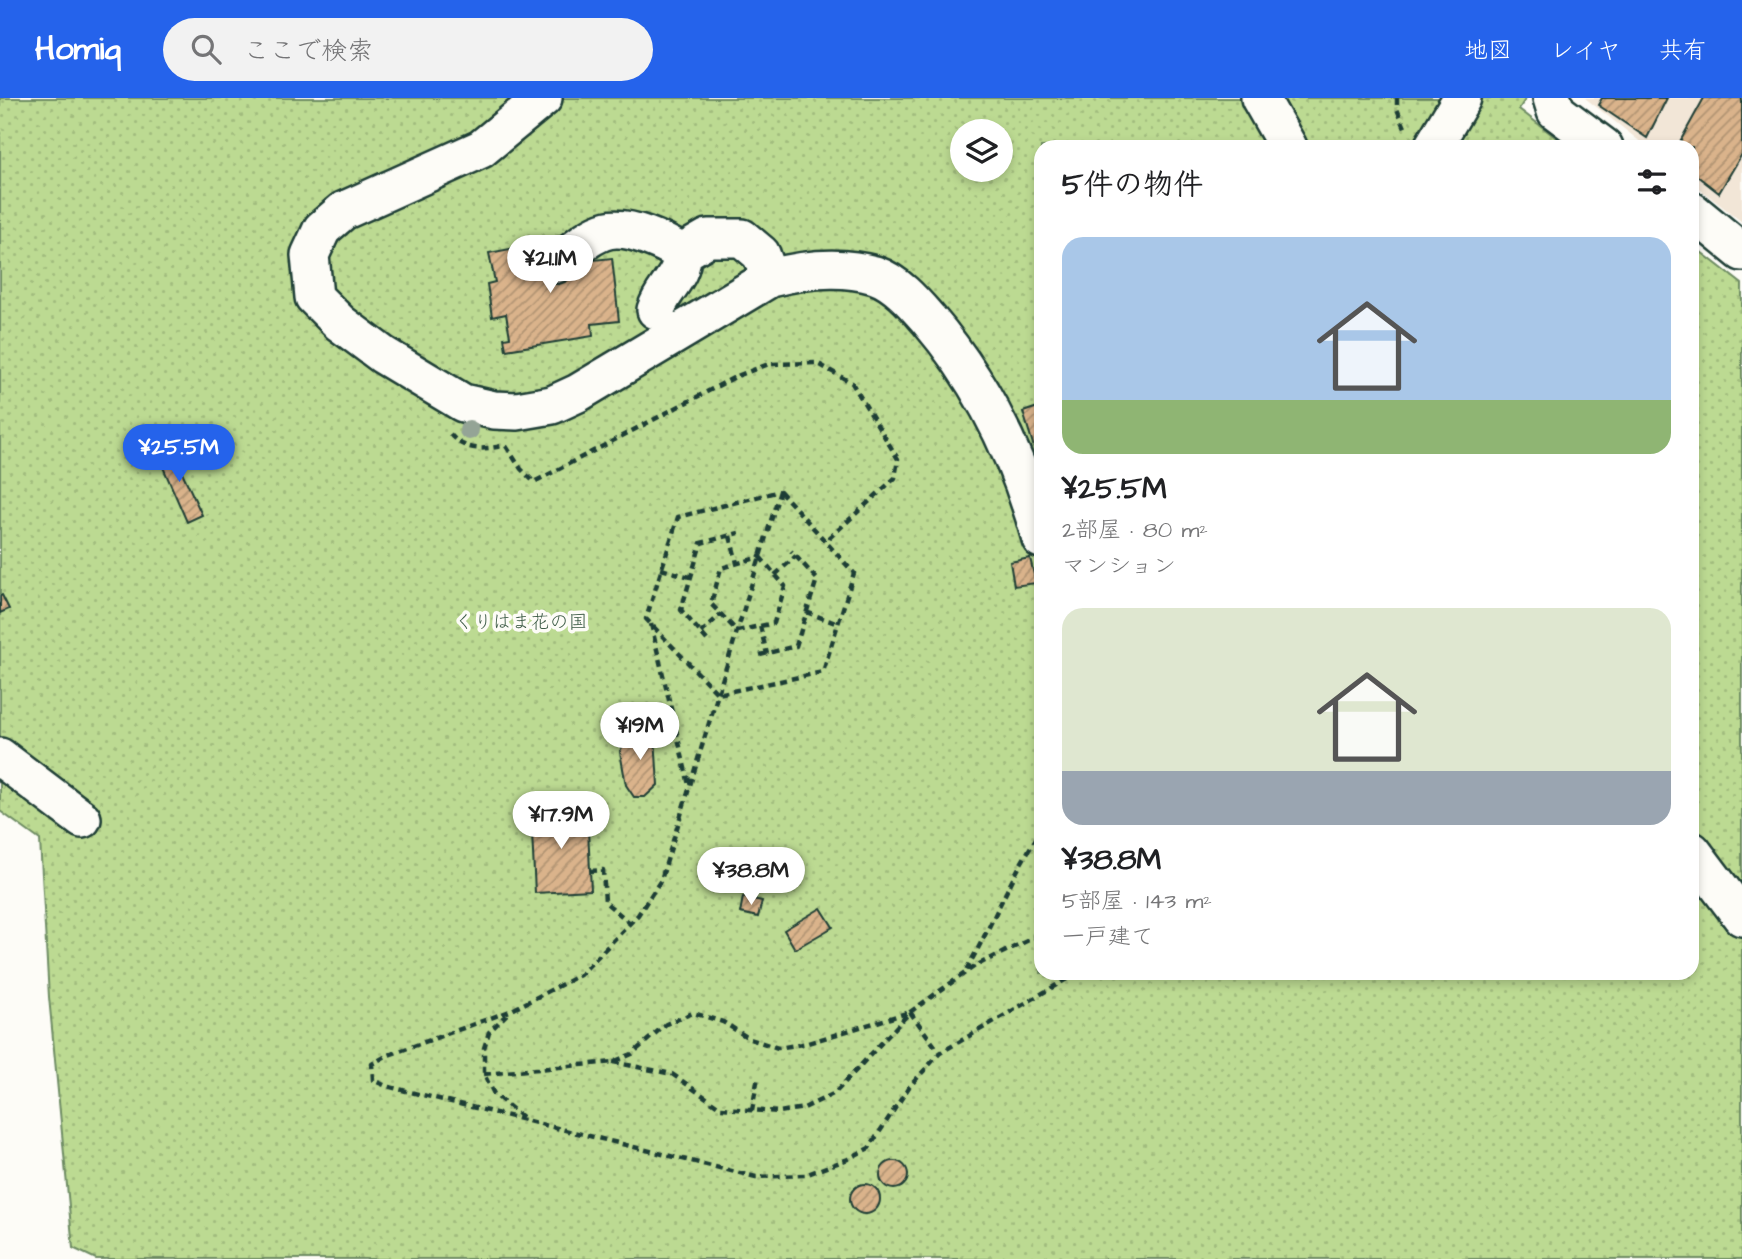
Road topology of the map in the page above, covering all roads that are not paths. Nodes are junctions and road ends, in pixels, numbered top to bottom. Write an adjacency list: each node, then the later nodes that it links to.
1 (543, 98): 12 (street)
2 (1260, 98): 5 (street)
3 (1462, 98): 6 (street)
4 (1552, 98): 7 (street)
5 (1284, 140)
6 (1421, 140)
7 (1595, 140)
8 (1699, 217): 9 (street)
9 (1742, 252)
10 (682, 253): 11 (street); 12 (street); 13 (street)
11 (556, 264)
12 (770, 278): 14 (street)
13 (656, 310)
14 (1034, 517)
15 (0, 757): 16 (street)
16 (82, 818)
17 (1699, 859): 18 (street)
18 (1742, 917)

